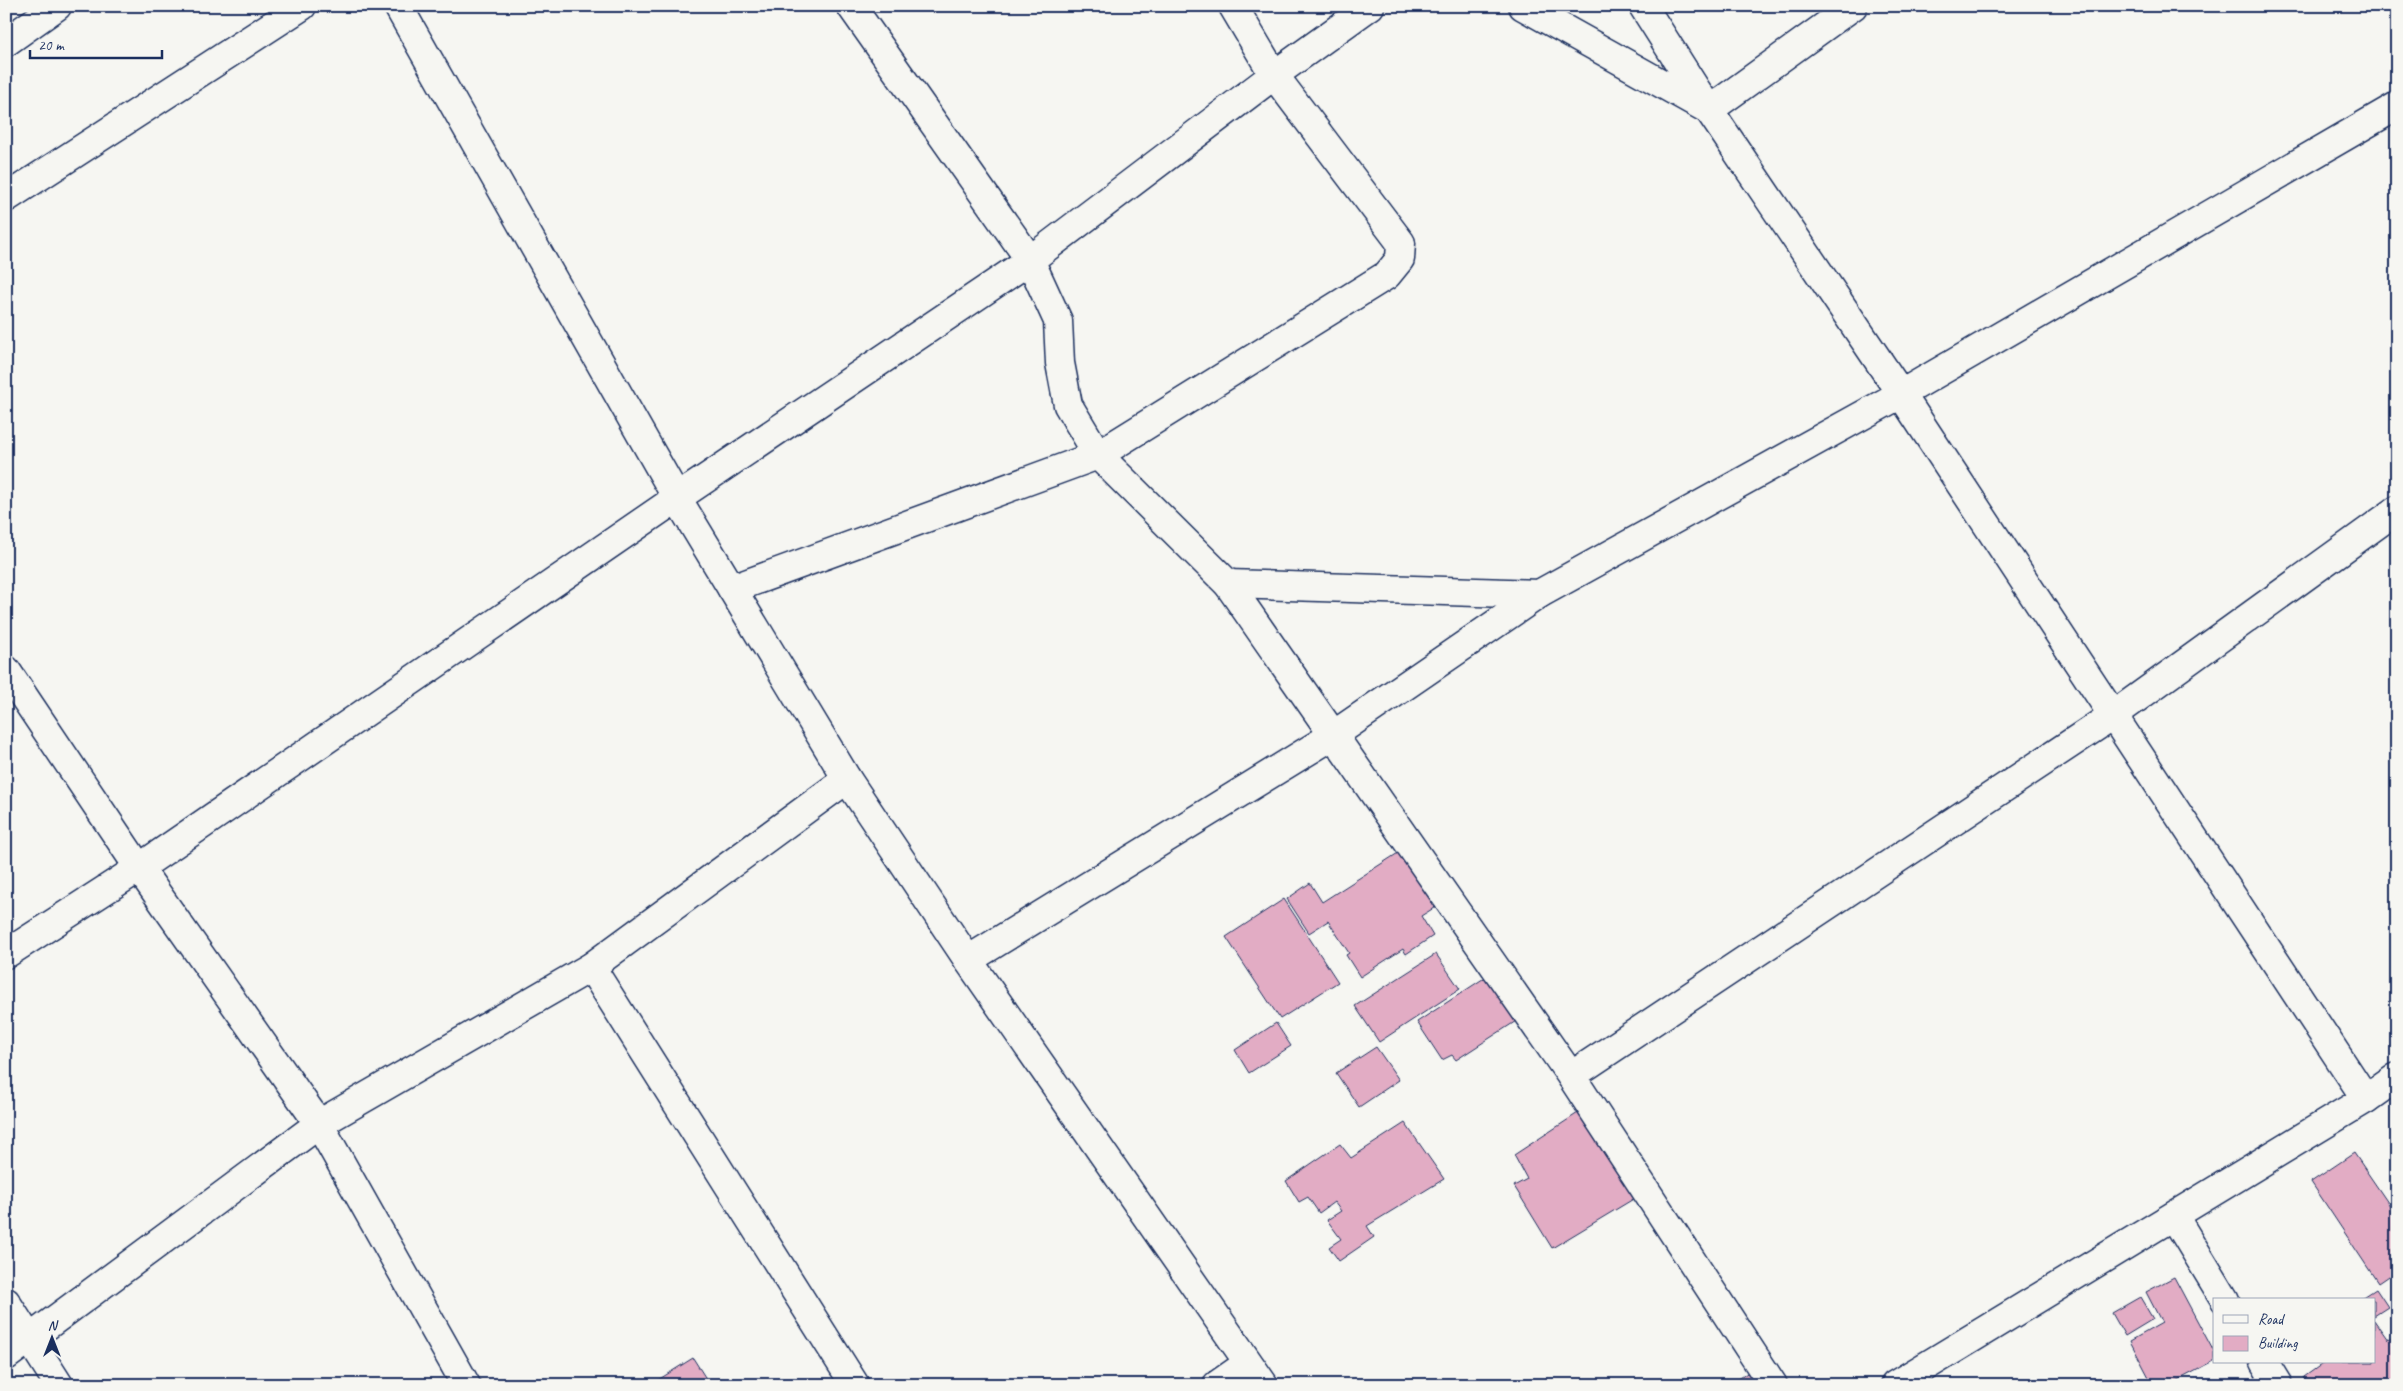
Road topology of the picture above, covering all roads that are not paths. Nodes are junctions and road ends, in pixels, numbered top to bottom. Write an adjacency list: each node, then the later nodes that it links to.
1 (57, 6): 10 (street)
2 (302, 6): 14 (street)
3 (398, 6): 18 (street)
4 (851, 6): 15 (street)
5 (1233, 6): 11 (street)
6 (1370, 6): 11 (street)
7 (1523, 6): 13 (street)
8 (1643, 6): 13 (street)
9 (1853, 6): 13 (street)
10 (8, 39)
11 (1274, 75): 15 (street); 17 (street)
12 (2397, 106): 16 (street)
13 (1709, 110): 16 (street)
14 (6, 198)
15 (1030, 260): 17 (street); 18 (street)
16 (1901, 394): 22 (street); 24 (street)
17 (1098, 455): 20 (street); 21 (street)
18 (677, 498): 21 (street); 27 (street)
19 (2397, 510): 24 (street)
20 (1228, 584): 22 (street); 25 (street)
21 (732, 589): 26 (street)
22 (1539, 594): 25 (street)
23 (6, 670): 27 (street)
24 (2112, 716): 31 (street); 33 (street)
25 (1332, 736): 29 (street); 31 (street)
26 (847, 780): 29 (street); 30 (street)
27 (139, 868): 28 (street); 34 (street)
28 (6, 954)
29 (968, 960): 41 (street)
30 (590, 967): 34 (street); 44 (street)
31 (1571, 1076): 46 (street)
32 (2397, 1077): 33 (street)
33 (2366, 1099): 35 (street)
34 (319, 1124): 38 (street); 43 (street)
35 (2174, 1216): 36 (street); 47 (street)
36 (2224, 1298)
37 (6, 1302): 38 (street)
38 (31, 1340): 39 (street); 42 (street)
39 (6, 1356)
40 (2265, 1364): 48 (street)
41 (1256, 1374): 45 (street)
42 (59, 1385)
43 (466, 1385)
44 (854, 1385)
45 (1217, 1385)
46 (1774, 1385)
47 (1895, 1385)
48 (2278, 1385)

